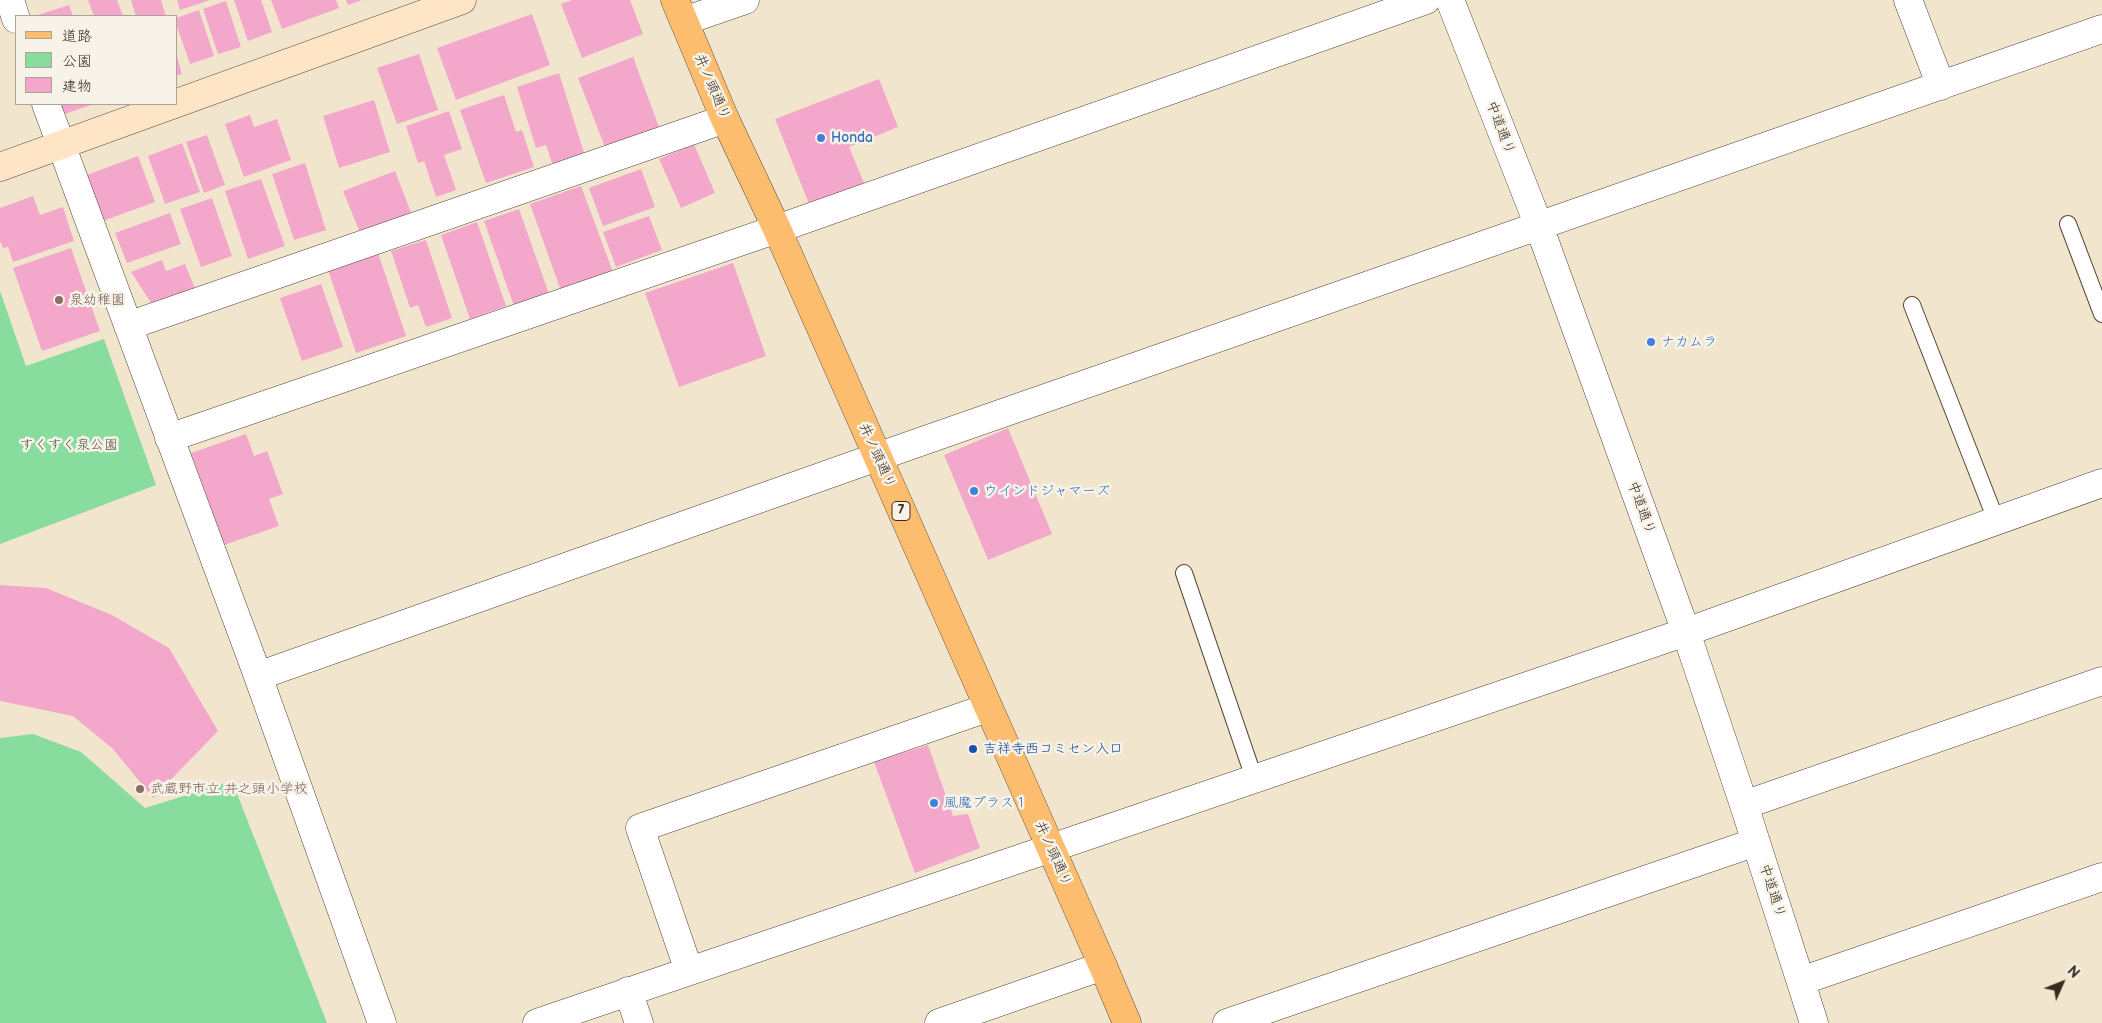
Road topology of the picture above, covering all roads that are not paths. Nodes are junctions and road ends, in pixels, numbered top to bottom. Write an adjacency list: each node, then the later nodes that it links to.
1 (10, 0): 8 (street)
2 (462, 0): 11 (street)
3 (745, 0): 7 (street)
4 (1426, 0): 19 (street)
5 (1450, 0): 18 (street, 中道通り)
6 (1908, 0): 10 (street)
7 (680, 11): 14 (main road, 井ノ頭通り / 7)
8 (15, 16)
9 (2102, 29): 10 (street)
10 (1942, 86): 18 (street)
11 (178, 103)
12 (46, 105): 15 (street)
13 (173, 105): 15 (street)
14 (725, 119): 19 (main road, 井ノ頭通り / 7); 22 (street)
15 (60, 146): 16 (street); 22 (street)
16 (0, 167)
17 (2068, 224): 21 (lane)
18 (1539, 226): 24 (street); 28 (street, 中道通り)
19 (777, 229): 23 (street); 24 (main road, 井ノ頭通り / 7)
20 (1912, 305): 26 (lane)
21 (2102, 314)
22 (128, 326): 23 (street)
23 (169, 438): 29 (street)
24 (877, 457): 29 (street); 31 (main road, 井ノ頭通り / 7)
25 (2102, 483): 26 (street)
26 (1996, 520): 28 (street)
27 (1184, 573): 32 (lane)
28 (1686, 632): 32 (street); 33 (street, 中道通り)
29 (258, 676): 41 (street)
30 (2102, 681): 33 (street)
31 (987, 708): 35 (main road, 井ノ頭通り / 7); 38 (street)
32 (1254, 778): 35 (street)
33 (1744, 805): 34 (street, 中道通り)
34 (1756, 842): 39 (street, 中道通り); 46 (street)
35 (1051, 848): 37 (main road, 井ノ頭通り / 7); 38 (street)
36 (2102, 877): 39 (street)
37 (1103, 966): 44 (street); 45 (main road, 井ノ頭通り / 7)
38 (689, 971): 40 (street)
39 (1801, 981): 47 (street, 中道通り)
40 (628, 992): 42 (street); 43 (street)
41 (382, 1023)
42 (537, 1023)
43 (639, 1023)
44 (940, 1023)
45 (1127, 1023)
46 (1227, 1023)
47 (1814, 1023)

